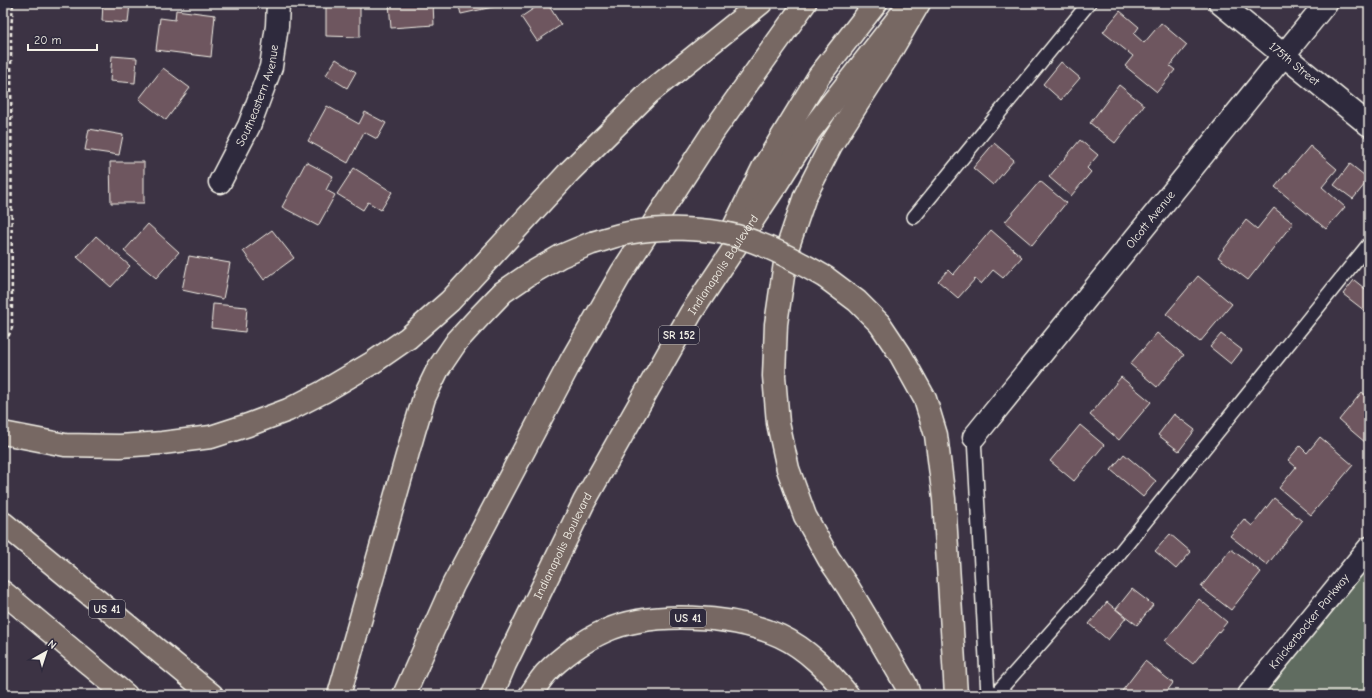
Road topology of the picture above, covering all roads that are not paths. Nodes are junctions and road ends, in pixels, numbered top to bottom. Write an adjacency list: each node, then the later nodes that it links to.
1 (278, 3): 12 (street, Southeastern Avenue)
2 (761, 3): 16 (main road)
3 (805, 3): 24 (main road)
4 (876, 3): 15 (main road)
5 (910, 3): 15 (main road, Indianapolis Boulevard / SR 152)
6 (919, 3): 28 (main road)
7 (1089, 3): 13 (lane)
8 (1220, 3): 10 (street, 175th Street)
9 (1326, 3): 10 (street, Olcott Avenue)
10 (1284, 55): 11 (street, 175th Street); 17 (street, Olcott Avenue)
11 (1369, 125)
12 (220, 182)
13 (914, 217)
14 (1369, 244): 31 (lane)
15 (692, 313): 25 (main road, Indianapolis Boulevard / SR 152)
16 (3, 433)
17 (974, 437): 30 (lane)
18 (3, 523): 22 (main road, US 41)
19 (1369, 548): 32 (street, Knickerbocker Parkway)
20 (3, 592): 21 (main road)
21 (126, 695)
22 (212, 695)
23 (339, 695): 29 (main road, bridge)
24 (404, 695)
25 (492, 695)
26 (530, 695): 27 (main road, US 41)
27 (848, 695)
28 (909, 695)
29 (956, 695)
30 (988, 695)
31 (995, 695)
32 (1249, 695)

